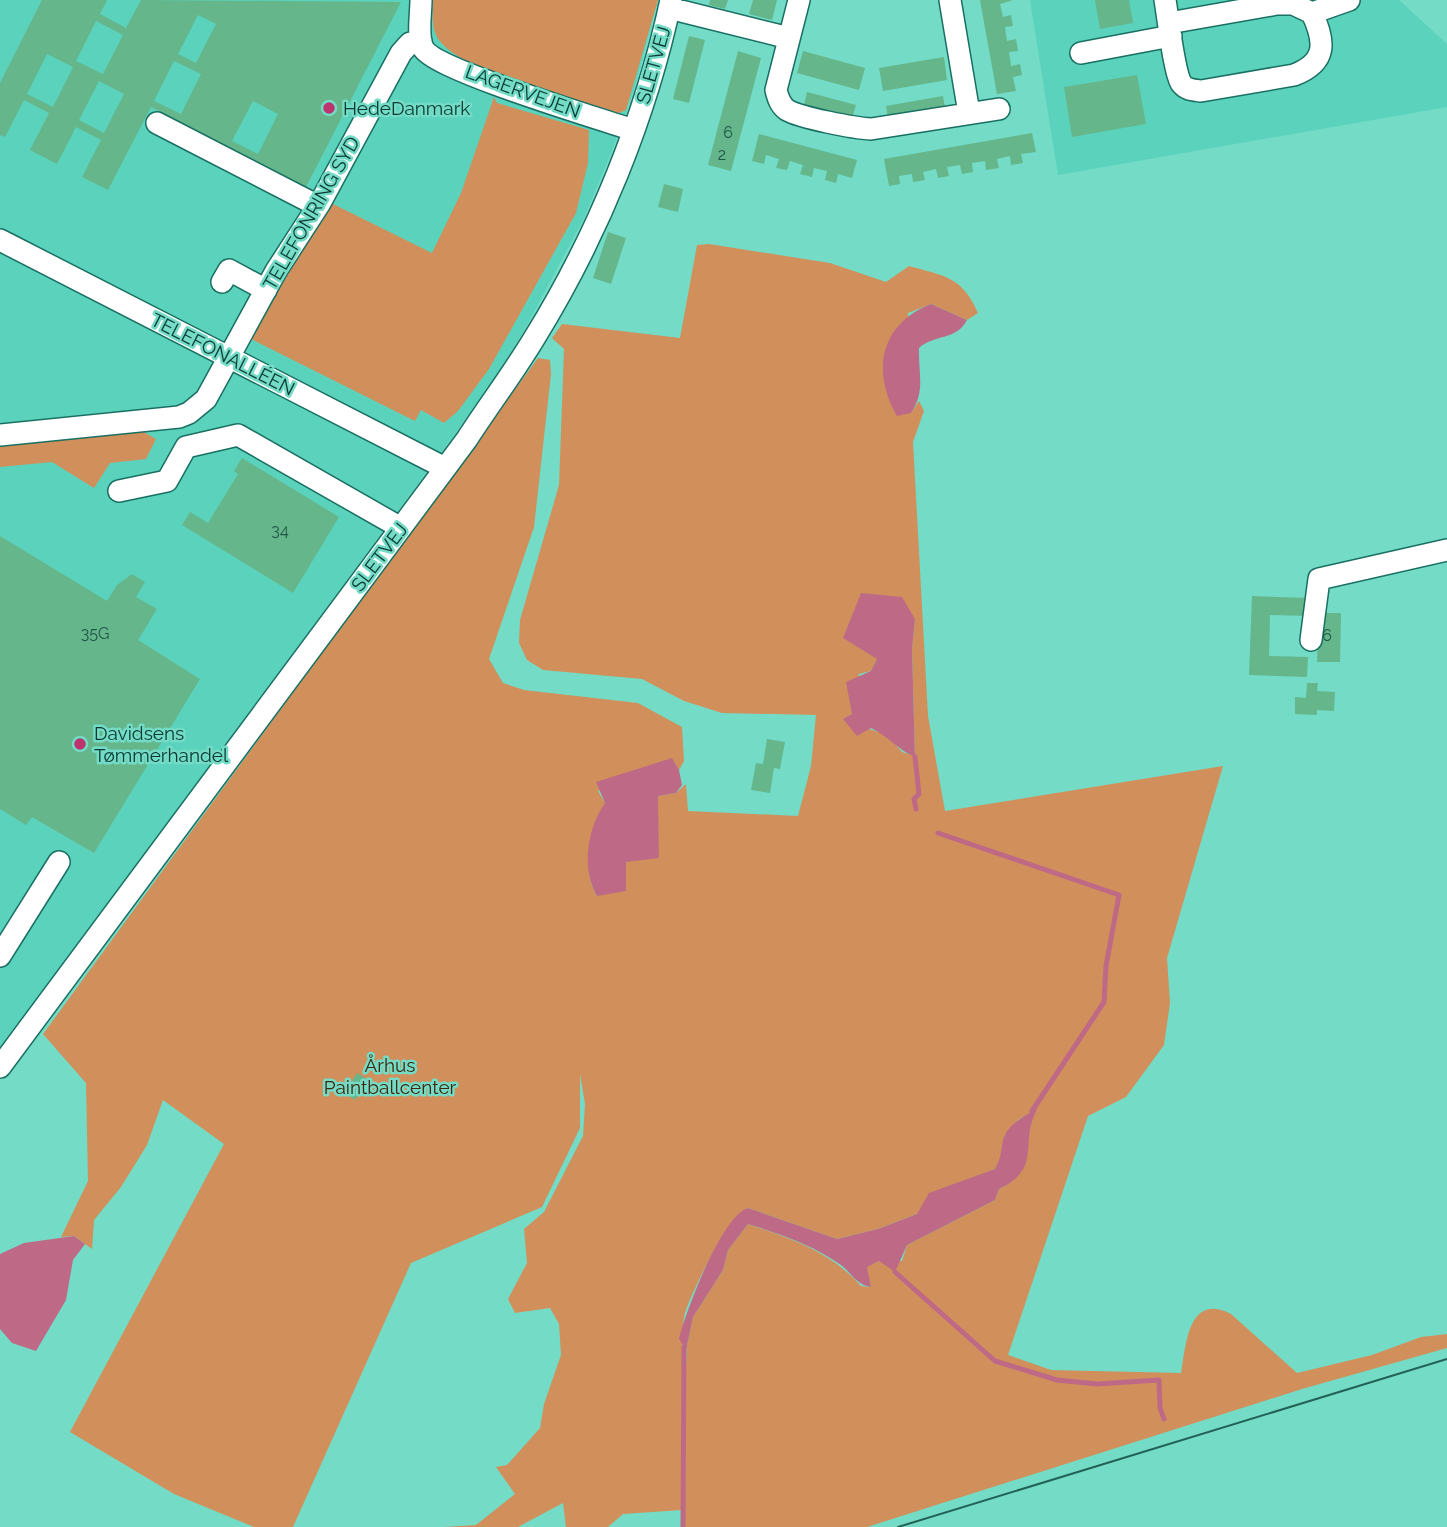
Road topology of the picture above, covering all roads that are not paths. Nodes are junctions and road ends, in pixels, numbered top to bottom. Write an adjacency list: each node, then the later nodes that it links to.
1 (421, 0): 10 (street)
2 (799, 0): 9 (street)
3 (950, 0): 13 (street)
4 (1165, 0): 8 (street)
5 (1349, 0): 7 (street)
6 (670, 4): 9 (street); 15 (street, SLETVEJ)
7 (1312, 13): 8 (street); 8 (street)
8 (1170, 30): 11 (street)
9 (789, 38): 13 (street)
10 (421, 41): 15 (street, LAGERVEJEN); 16 (street, TELEFONRING SYD)
11 (1081, 54)
12 (999, 109): 13 (street)
13 (969, 113)
14 (157, 123): 16 (street)
15 (633, 130): 22 (street, SLETVEJ)
16 (318, 206): 19 (street, TELEFONRING SYD)
17 (0, 240): 20 (street, TELEFONALLÉEN)
18 (226, 270): 19 (street)
19 (265, 289): 20 (street, TELEFONRING SYD)
20 (229, 358): 21 (street, TELEFONRING SYD); 22 (street, TELEFONALLÉEN)
21 (0, 435)
22 (445, 468): 24 (street, SLETVEJ)
23 (119, 491): 24 (street)
24 (401, 528): 29 (street, SLETVEJ)
25 (1447, 550): 26 (street)
26 (1311, 640)
27 (59, 862): 28 (street)
28 (0, 956)
29 (0, 1067)

